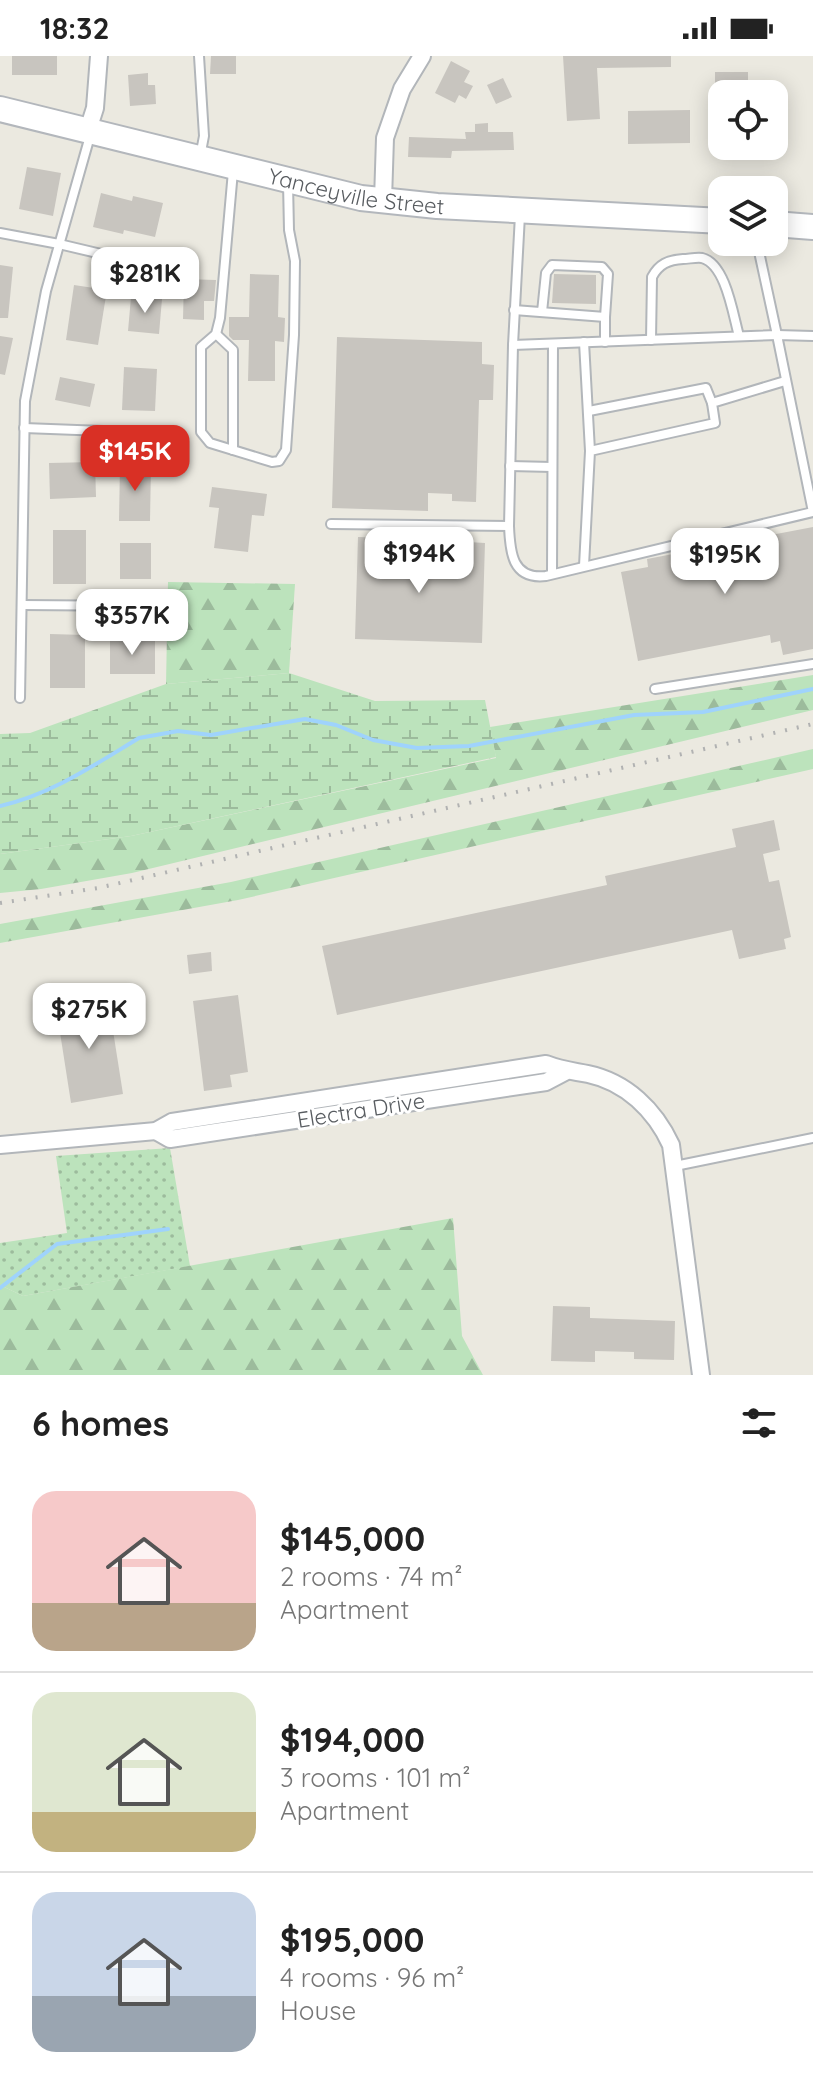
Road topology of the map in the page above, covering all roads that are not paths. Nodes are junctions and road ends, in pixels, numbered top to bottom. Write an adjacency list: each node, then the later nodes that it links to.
1 (99, 56): 5 (street)
2 (199, 56): 6 (lane)
3 (422, 56): 9 (street)
4 (0, 109): 5 (main road, Yanceyville Street)
5 (90, 131): 6 (main road, Yanceyville Street); 15 (lane)
6 (200, 158): 7 (main road, Yanceyville Street)
7 (234, 167): 8 (main road, Yanceyville Street); 21 (lane)
8 (288, 180): 9 (main road, Yanceyville Street); 35 (lane)
9 (383, 200): 10 (main road, Yanceyville Street)
10 (520, 210): 11 (main road, Yanceyville Street); 18 (lane)
11 (708, 220)
12 (788, 225): 13 (main road)
13 (813, 227)
14 (0, 233): 15 (lane)
15 (59, 244): 17 (lane); 33 (lane)
16 (760, 256): 22 (lane)
17 (152, 266)
18 (514, 310): 19 (lane); 29 (lane)
19 (542, 312): 20 (lane); 20 (lane)
20 (605, 317): 27 (lane)
21 (216, 334): 35 (lane); 35 (lane)
22 (777, 335): 23 (lane); 24 (lane); 30 (lane)
23 (739, 336): 25 (lane); 25 (lane)
24 (813, 336)
25 (651, 340): 27 (lane)
26 (584, 342): 27 (lane); 28 (lane); 32 (lane)
27 (605, 342)
28 (553, 344): 29 (lane); 38 (lane)
29 (513, 345): 37 (lane)
30 (785, 381): 31 (lane); 39 (lane)
31 (712, 403): 32 (lane); 36 (lane)
32 (589, 411): 36 (lane)
33 (24, 428): 34 (lane); 44 (lane)
34 (156, 433)
35 (233, 450)
36 (590, 451): 42 (lane)
37 (510, 466): 38 (lane); 41 (lane)
38 (552, 467): 43 (lane)
39 (813, 512): 42 (lane)
40 (331, 524): 41 (lane)
41 (509, 526): 43 (lane)
42 (584, 566): 43 (lane)
43 (552, 574)
44 (22, 605): 45 (lane); 48 (lane)
45 (150, 606)
46 (813, 664): 47 (lane)
47 (655, 689)
48 (20, 698)
49 (565, 1072): 50 (street, Electra Drive); 51 (street, Electra Drive); 55 (street, Electra Drive)
50 (305, 1101): 51 (lane); 52 (street, Electra Drive)
51 (308, 1118): 52 (street, Electra Drive)
52 (156, 1131): 54 (street, Electra Drive)
53 (813, 1138): 55 (lane)
54 (0, 1145)
55 (675, 1166): 56 (street, Electra Drive)
56 (701, 1375)

